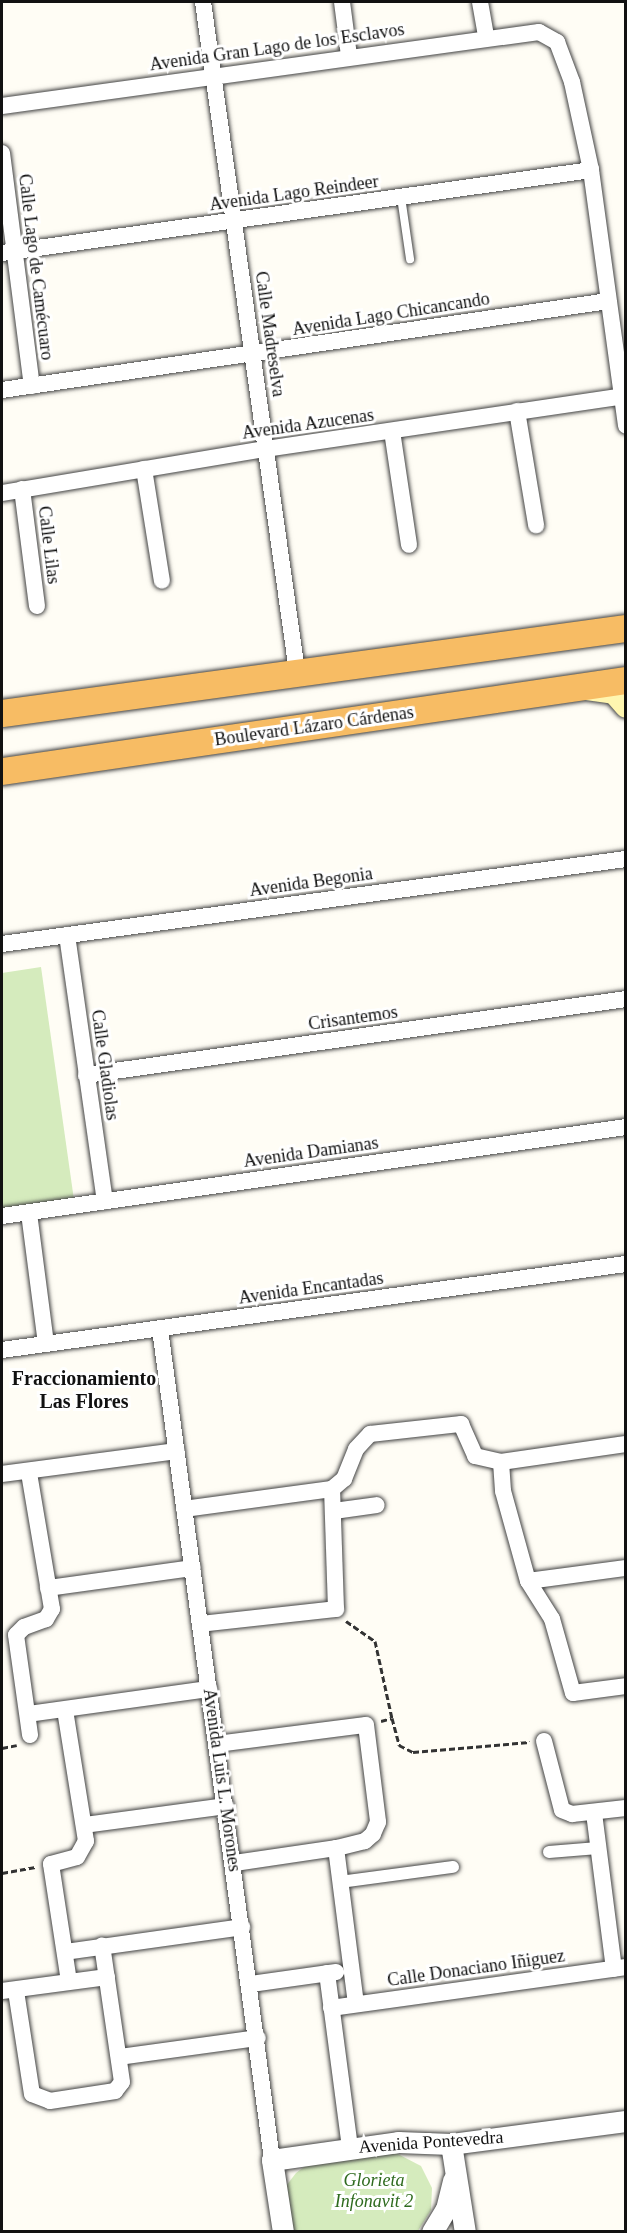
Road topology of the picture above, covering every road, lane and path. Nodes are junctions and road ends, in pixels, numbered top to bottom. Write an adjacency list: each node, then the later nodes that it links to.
1 (203, 2): 6 (street, Calle Madreselva)
2 (342, 2): 5 (street)
3 (480, 2): 4 (street)
4 (486, 37): 5 (street, Avenida Gran Lago de los Esclavos); 9 (street, Avenida Gran Lago de los Esclavos)
5 (349, 56): 6 (street, Avenida Gran Lago de los Esclavos)
6 (213, 75): 7 (street, Avenida Gran Lago de los Esclavos); 11 (street, Calle Madreselva)
7 (2, 106)
8 (2, 153): 12 (street, Calle Lago de Camécuaro)
9 (591, 170): 10 (street, Avenida Lago Reindeer); 14 (street)
10 (401, 197): 11 (street, Avenida Lago Reindeer); 13 (lane)
11 (235, 221): 12 (street, Avenida Lago Reindeer); 16 (street, Calle Madreselva)
12 (8, 252): 17 (street, Calle Lago de Camécuaro)
13 (410, 259)
14 (608, 301): 15 (street); 16 (street, Avenida Lago Chicancando)
15 (619, 328): 20 (street)
16 (253, 355): 17 (street, Avenida Lago Chicancando); 22 (street, Calle Madreselva)
17 (32, 386): 18 (street, Avenida Lago Chicancando)
18 (2, 390)
19 (517, 411): 20 (street, Avenida Azucenas); 21 (street, Avenida Azucenas); 26 (street)
20 (624, 411)
21 (392, 431): 22 (street, Avenida Azucenas); 27 (street)
22 (266, 449): 23 (street, Avenida Azucenas); 31 (street, Calle Madreselva)
23 (144, 469): 24 (street, Avenida Azucenas); 28 (street)
24 (22, 489): 25 (street, Avenida Azucenas); 29 (street, Calle Lilas)
25 (2, 492)
26 (536, 525)
27 (409, 545)
28 (162, 581)
29 (37, 606)
30 (617, 628): 31 (highway)
31 (297, 672): 33 (highway)
32 (625, 687): 34 (highway, Boulevard Lázaro Cárdenas)
33 (2, 713)
34 (2, 771)
35 (626, 859): 36 (street, Avenida Begonia)
36 (67, 935): 37 (street, Avenida Begonia); 39 (street, Calle Gladiolas)
37 (2, 944)
38 (626, 999): 39 (street, Crisantemos)
39 (86, 1075): 41 (street, Calle Gladiolas)
40 (626, 1127): 41 (street, Avenida Damianas)
41 (105, 1201): 42 (street, Avenida Damianas)
42 (29, 1213): 43 (street, Avenida Damianas); 46 (street)
43 (2, 1216)
44 (626, 1264): 45 (street, Avenida Encantadas)
45 (160, 1329): 46 (street, Avenida Encantadas); 49 (street, Avenida Luis L. Morones)
46 (45, 1344): 47 (street, Avenida Encantadas)
47 (2, 1350)
48 (626, 1444): 50 (street)
49 (176, 1451): 51 (street); 55 (street, Avenida Luis L. Morones)
50 (501, 1462): 53 (street); 59 (street)
51 (29, 1473): 52 (street); 60 (street)
52 (2, 1474)
53 (332, 1489): 55 (street); 56 (street)
54 (377, 1504): 56 (street)
55 (184, 1509): 57 (street, Avenida Luis L. Morones)
56 (334, 1511): 61 (street)
57 (193, 1568): 60 (street); 62 (street, Avenida Luis L. Morones)
58 (626, 1568): 59 (street)
59 (528, 1581): 63 (street)
60 (48, 1587): 66 (street)
61 (336, 1609): 62 (street); 67 (path)
62 (200, 1624): 64 (street, Avenida Luis L. Morones)
63 (626, 1686)
64 (209, 1689): 65 (street); 71 (street, Avenida Luis L. Morones)
65 (65, 1710): 66 (street); 75 (street)
66 (28, 1714): 69 (street)
67 (392, 1718): 68 (path); 70 (path)
68 (366, 1725): 71 (street); 76 (street)
69 (30, 1735)
70 (544, 1741): 74 (street)
71 (217, 1744): 72 (street, Avenida Luis L. Morones)
72 (226, 1806): 75 (street); 79 (street, Avenida Luis L. Morones)
73 (626, 1808): 74 (street)
74 (594, 1813): 77 (street)
75 (84, 1825): 80 (street)
76 (336, 1848): 79 (street); 83 (street)
77 (598, 1848): 78 (street); 86 (street)
78 (549, 1852)
79 (234, 1863): 84 (street, Avenida Luis L. Morones)
80 (51, 1864): 82 (path); 88 (street)
81 (453, 1866): 83 (street)
82 (2, 1873)
83 (340, 1882): 90 (street)
84 (242, 1927): 87 (street); 94 (street, Avenida Luis L. Morones)
85 (626, 1929): 86 (street)
86 (608, 1932): 89 (street)
87 (102, 1945): 88 (street); 92 (street)
88 (65, 1952): 93 (street)
89 (620, 1968): 96 (street, Calle Donaciano Iñiguez)
90 (351, 1969): 91 (street); 96 (street)
91 (327, 1973): 94 (street); 97 (street)
92 (107, 1977): 93 (street); 99 (street)
93 (69, 1982): 95 (street)
94 (250, 1984): 98 (street, Avenida Luis L. Morones)
95 (9, 1991): 99 (street)
96 (356, 2004): 97 (street, Calle Donaciano Iñiguez)
97 (331, 2008): 102 (street)
98 (258, 2038): 99 (street); 103 (street, Avenida Luis L. Morones)
99 (119, 2057)
100 (626, 2121): 101 (street, Avenida Pontevedra)
101 (451, 2144): 102 (street, Avenida Pontevedra); 104 (street)
102 (350, 2148): 103 (street, Avenida Pontevedra)
103 (272, 2160): 105 (street, Avenida Luis L. Morones)
104 (454, 2168): 106 (street); 107 (street)
105 (282, 2231)
106 (432, 2232)
107 (465, 2232)

